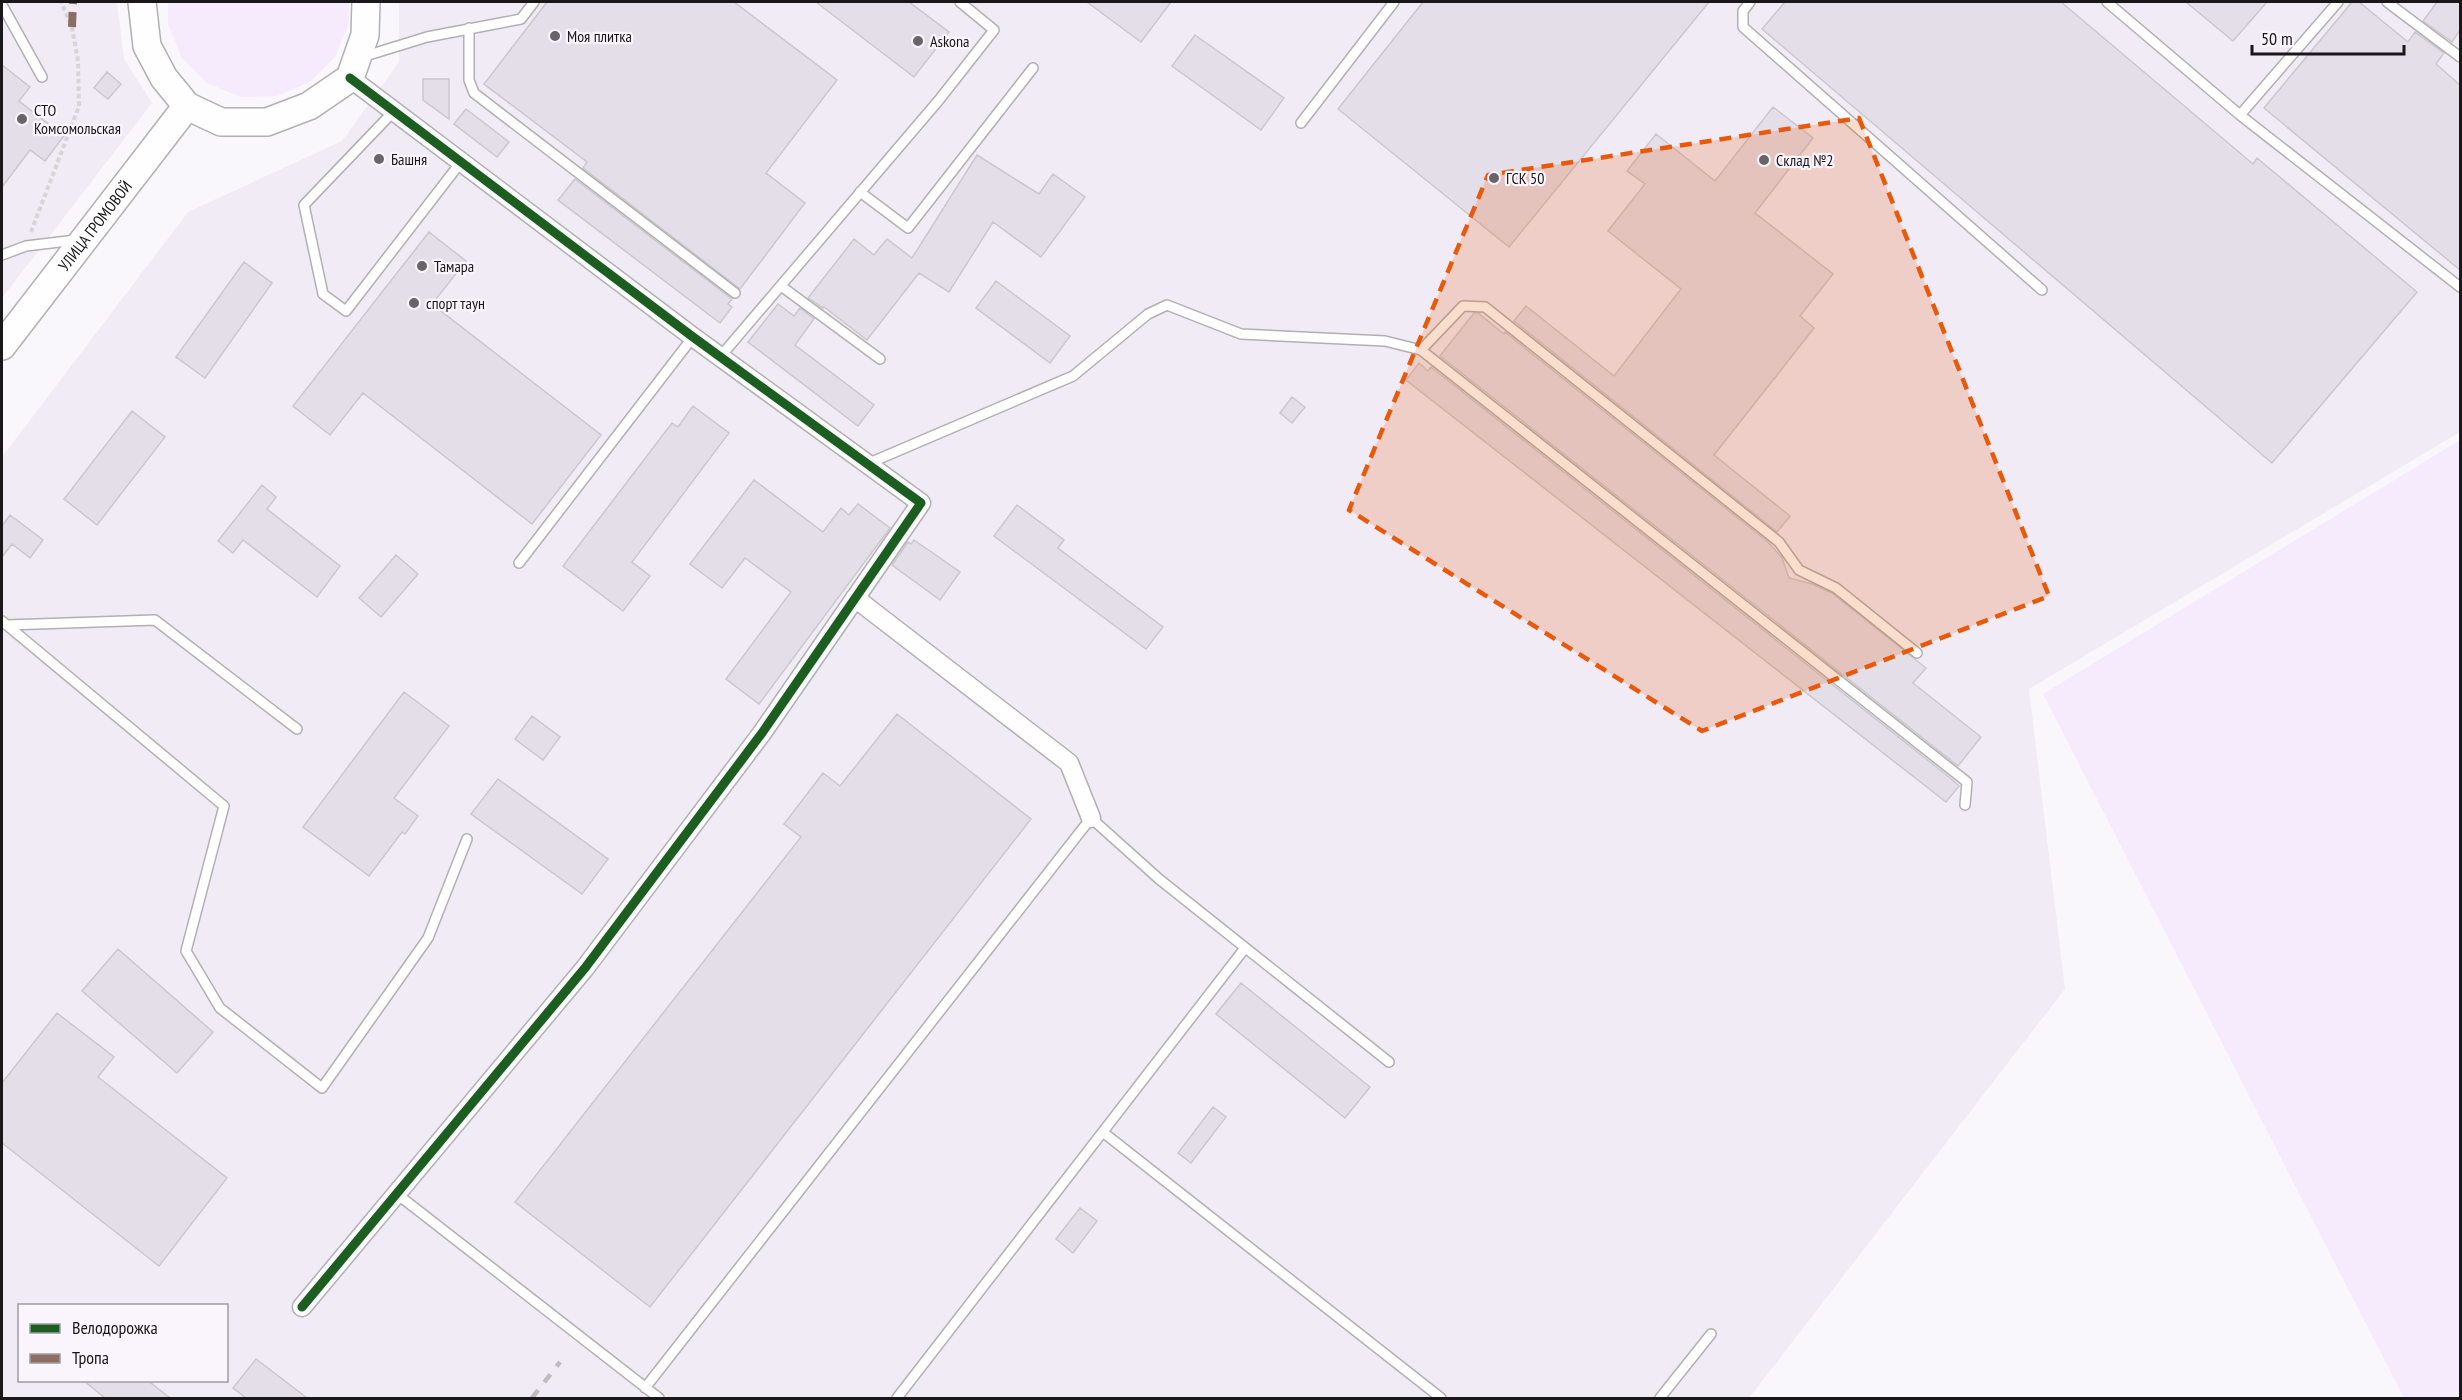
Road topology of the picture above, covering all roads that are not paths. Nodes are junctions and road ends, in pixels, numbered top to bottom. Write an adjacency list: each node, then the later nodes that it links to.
1 (142, 2): 16 (main road)
2 (366, 2): 13 (main road)
3 (534, 2): 11 (lane)
4 (960, 2): 21 (lane)
5 (1394, 2): 19 (lane)
6 (1750, 2): 26 (lane)
7 (2107, 2): 18 (lane)
8 (2338, 2): 18 (lane)
9 (2387, 2): 12 (lane)
10 (2, 5): 15 (lane)
11 (469, 28): 13 (lane); 27 (lane)
12 (2460, 57)
13 (354, 68): 16 (main road); 17 (street)
14 (1033, 68): 21 (lane)
15 (42, 77)
16 (187, 106): 22 (main road, УЛИЦА ГРОМОВОЙ)
17 (394, 111): 20 (street); 20 (lane)
18 (2240, 115): 25 (lane)
19 (1301, 123)
20 (461, 162): 28 (street)
21 (860, 192): 24 (lane)
22 (84, 239): 23 (lane); 29 (main road, УЛИЦА ГРОМОВОЙ)
23 (2, 255)
24 (781, 286): 31 (lane); 32 (lane)
25 (2460, 287)
26 (2042, 290)
27 (735, 293)
28 (693, 337): 31 (street); 34 (lane)
29 (2, 346)
30 (1421, 350): 33 (lane); 37 (lane); 39 (lane)
31 (720, 357): 33 (street)
32 (880, 359)
33 (867, 464): 35 (street)
34 (519, 563)
35 (855, 598): 40 (street); 45 (street)
36 (4, 623): 38 (lane); 41 (lane)
37 (1917, 653)
38 (297, 729)
39 (1965, 805)
40 (1090, 818): 42 (lane); 48 (lane)
41 (467, 839)
42 (1245, 948): 43 (lane); 44 (lane)
43 (1389, 1062)
44 (1104, 1133): 50 (lane); 51 (lane)
45 (396, 1194): 46 (street); 48 (lane)
46 (302, 1307)
47 (1711, 1334): 52 (lane)
48 (645, 1388): 49 (lane)
49 (659, 1398)
50 (897, 1398)
51 (1441, 1398)
52 (1660, 1398)

